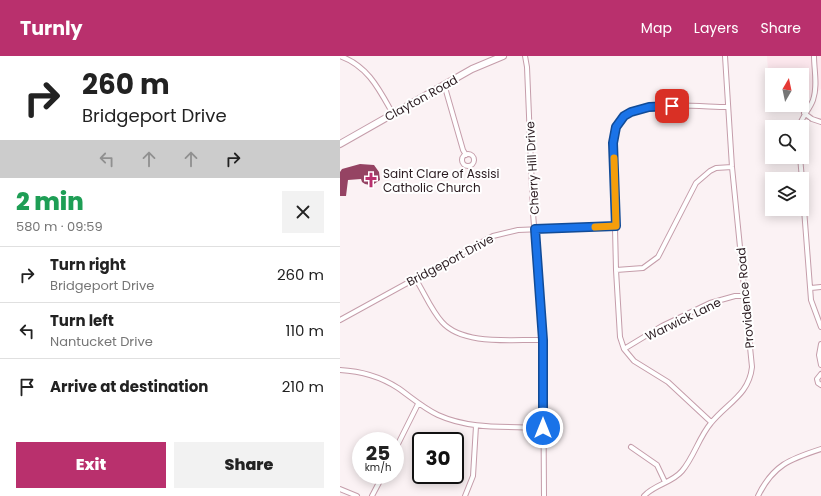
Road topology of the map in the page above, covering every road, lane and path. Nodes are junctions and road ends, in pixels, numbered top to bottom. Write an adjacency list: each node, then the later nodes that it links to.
1 (340, 56): 11 (street)
2 (503, 56): 6 (main road, Clayton Road)
3 (525, 56): 19 (street, Cherry Hill Drive)
4 (725, 56): 9 (street, Providence Road)
5 (814, 56): 7 (street)
6 (444, 84): 11 (main road, Clayton Road); 15 (street)
7 (815, 92): 8 (street); 10 (street)
8 (821, 92)
9 (727, 107): 16 (street, Providence Road); 18 (street)
10 (804, 113): 12 (street); 13 (street)
11 (393, 114): 14 (main road, Clayton Road)
12 (802, 120)
13 (821, 122)
14 (340, 144)
15 (466, 154)
16 (732, 167): 20 (street); 24 (street, Providence Road)
17 (805, 216): 23 (street)
18 (616, 226): 19 (street, Bridgeport Drive); 20 (street)
19 (535, 229): 21 (street, Bridgeport Drive); 27 (street, Cherry Hill Drive)
20 (616, 270): 29 (street)
21 (415, 278): 25 (street, Bridgeport Drive); 27 (street)
22 (821, 287): 23 (street)
23 (811, 288): 26 (street)
24 (745, 296): 29 (street, Warwick Lane); 35 (street, Providence Road)
25 (340, 320)
26 (821, 327)
27 (543, 340): 37 (street, Cherry Hill Drive)
28 (821, 344): 30 (street)
29 (624, 349): 35 (street)
30 (821, 365)
31 (340, 370): 34 (street)
32 (821, 374): 33 (street)
33 (821, 385)
34 (418, 404): 36 (street); 38 (street)
35 (711, 422): 41 (street, Providence Road)
36 (476, 426): 37 (street); 46 (street)
37 (543, 428): 47 (street, Cherry Hill Drive)
38 (404, 432)
39 (631, 447): 41 (street)
40 (821, 450): 49 (street)
41 (665, 482): 48 (street, Providence Road)
42 (378, 484): 45 (street)
43 (340, 489): 44 (street)
44 (357, 496)
45 (372, 496)
46 (465, 496)
47 (544, 496)
48 (644, 496)
49 (758, 496)

